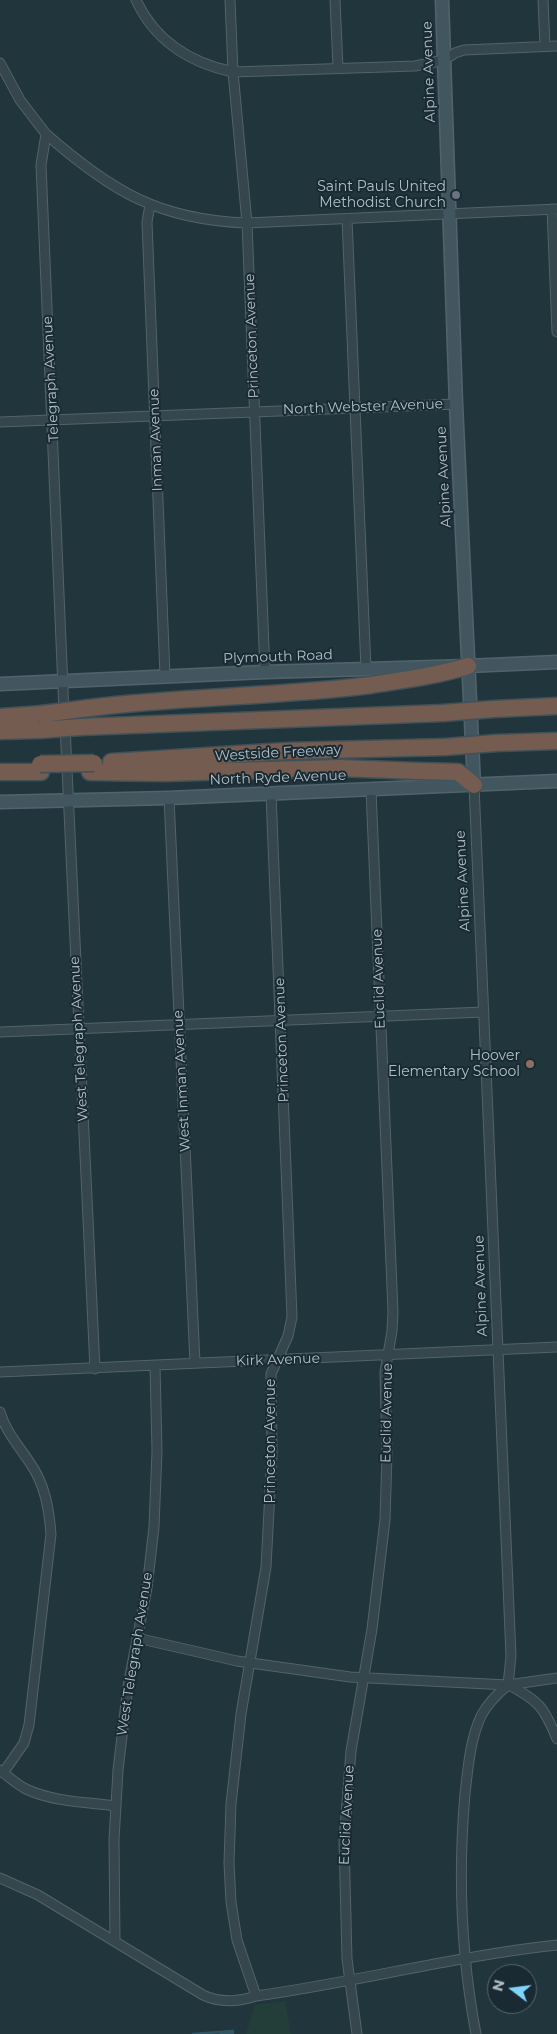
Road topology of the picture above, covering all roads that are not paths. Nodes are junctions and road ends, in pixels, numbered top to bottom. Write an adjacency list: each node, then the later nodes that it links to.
1 (136, 0): 11 (street)
2 (230, 0): 11 (street, Princeton Avenue)
3 (334, 0): 10 (street)
4 (442, 0): 8 (street, Alpine Avenue)
5 (543, 0): 6 (street)
6 (545, 46): 7 (street); 8 (street)
7 (557, 46)
8 (444, 60): 10 (street); 16 (street, Alpine Avenue)
9 (0, 62): 12 (street)
10 (338, 68): 11 (street)
11 (233, 72): 18 (street, Princeton Avenue)
12 (4, 83): 13 (street)
13 (46, 134): 14 (street); 24 (street, Telegraph Avenue)
14 (150, 205): 18 (street); 23 (street, Inman Avenue)
15 (555, 209): 16 (street); 19 (street)
16 (450, 214): 17 (street); 20 (street, Alpine Avenue)
17 (348, 219): 18 (street); 21 (street)
18 (247, 223): 22 (street, Princeton Avenue)
19 (557, 332)
20 (456, 404): 21 (street, North Webster Avenue); 27 (street, Alpine Avenue)
21 (354, 407): 22 (street, North Webster Avenue); 28 (street)
22 (255, 411): 23 (street, North Webster Avenue); 29 (street, Princeton Avenue)
23 (155, 415): 24 (street, North Webster Avenue); 30 (street, Inman Avenue)
24 (53, 419): 25 (street, North Webster Avenue); 31 (street, Telegraph Avenue)
25 (0, 422)
26 (557, 662): 27 (street, Plymouth Road)
27 (468, 666): 28 (street, Plymouth Road); 36 (highway, bridge); 44 (street, Alpine Avenue)
28 (366, 669): 29 (street, Plymouth Road)
29 (265, 672): 30 (street, Plymouth Road)
30 (165, 676): 31 (street, Plymouth Road)
31 (63, 681): 32 (street, Plymouth Road); 34 (street, Telegraph Avenue)
32 (0, 684)
33 (557, 706): 36 (highway, bridge)
34 (64, 709): 48 (street, West Telegraph Avenue)
35 (0, 717): 36 (highway)
36 (40, 722): 37 (highway)
37 (0, 731)
38 (557, 741): 41 (highway, Westside Freeway, bridge)
39 (0, 765): 40 (highway)
40 (40, 768): 41 (highway); 42 (highway)
41 (92, 768): 44 (highway)
42 (0, 772)
43 (557, 781): 44 (street, North Ryde Avenue)
44 (474, 785): 45 (street, North Ryde Avenue); 50 (street, Alpine Avenue)
45 (371, 790): 46 (street, North Ryde Avenue); 51 (street, Euclid Avenue)
46 (271, 794): 47 (street, North Ryde Avenue); 52 (street, Princeton Avenue)
47 (170, 798): 48 (street, North Ryde Avenue); 53 (street, West Inman Avenue)
48 (69, 801): 49 (street, North Ryde Avenue); 54 (street, West Telegraph Avenue)
49 (0, 802)
50 (484, 1012): 51 (street); 57 (street, Alpine Avenue)
51 (380, 1017): 52 (street); 58 (street, Euclid Avenue)
52 (281, 1021): 53 (street); 59 (street, Princeton Avenue)
53 (180, 1025): 54 (street); 60 (street, West Inman Avenue)
54 (79, 1029): 55 (street); 62 (street, West Telegraph Avenue)
55 (0, 1032)
56 (557, 1347): 57 (street, Kirk Avenue)
57 (498, 1350): 58 (street, Kirk Avenue); 69 (street, Alpine Avenue)
58 (388, 1355): 59 (street, Kirk Avenue); 67 (street, Euclid Avenue)
59 (276, 1360): 60 (street, Kirk Avenue); 66 (street, Princeton Avenue)
60 (195, 1363): 61 (street, Kirk Avenue)
61 (155, 1366): 62 (street, Kirk Avenue); 65 (street, West Telegraph Avenue)
62 (94, 1369): 63 (street, Kirk Avenue)
63 (0, 1372)
64 (0, 1412): 71 (street)
65 (137, 1638): 66 (street); 72 (street, West Telegraph Avenue)
66 (250, 1663): 67 (street); 78 (street, Princeton Avenue)
67 (364, 1677): 69 (street); 77 (street, Euclid Avenue)
68 (557, 1678): 69 (street)
69 (508, 1684): 70 (street); 76 (street)
70 (557, 1739)
71 (2, 1772): 72 (street)
72 (116, 1806): 74 (street, West Telegraph Avenue)
73 (0, 1878): 74 (street)
74 (115, 1941): 78 (street)
75 (557, 1945): 76 (street)
76 (465, 1960): 77 (street); 80 (street)
77 (349, 1981): 78 (street); 79 (street, Euclid Avenue)
78 (256, 1996)
79 (357, 2034)
80 (476, 2034)

